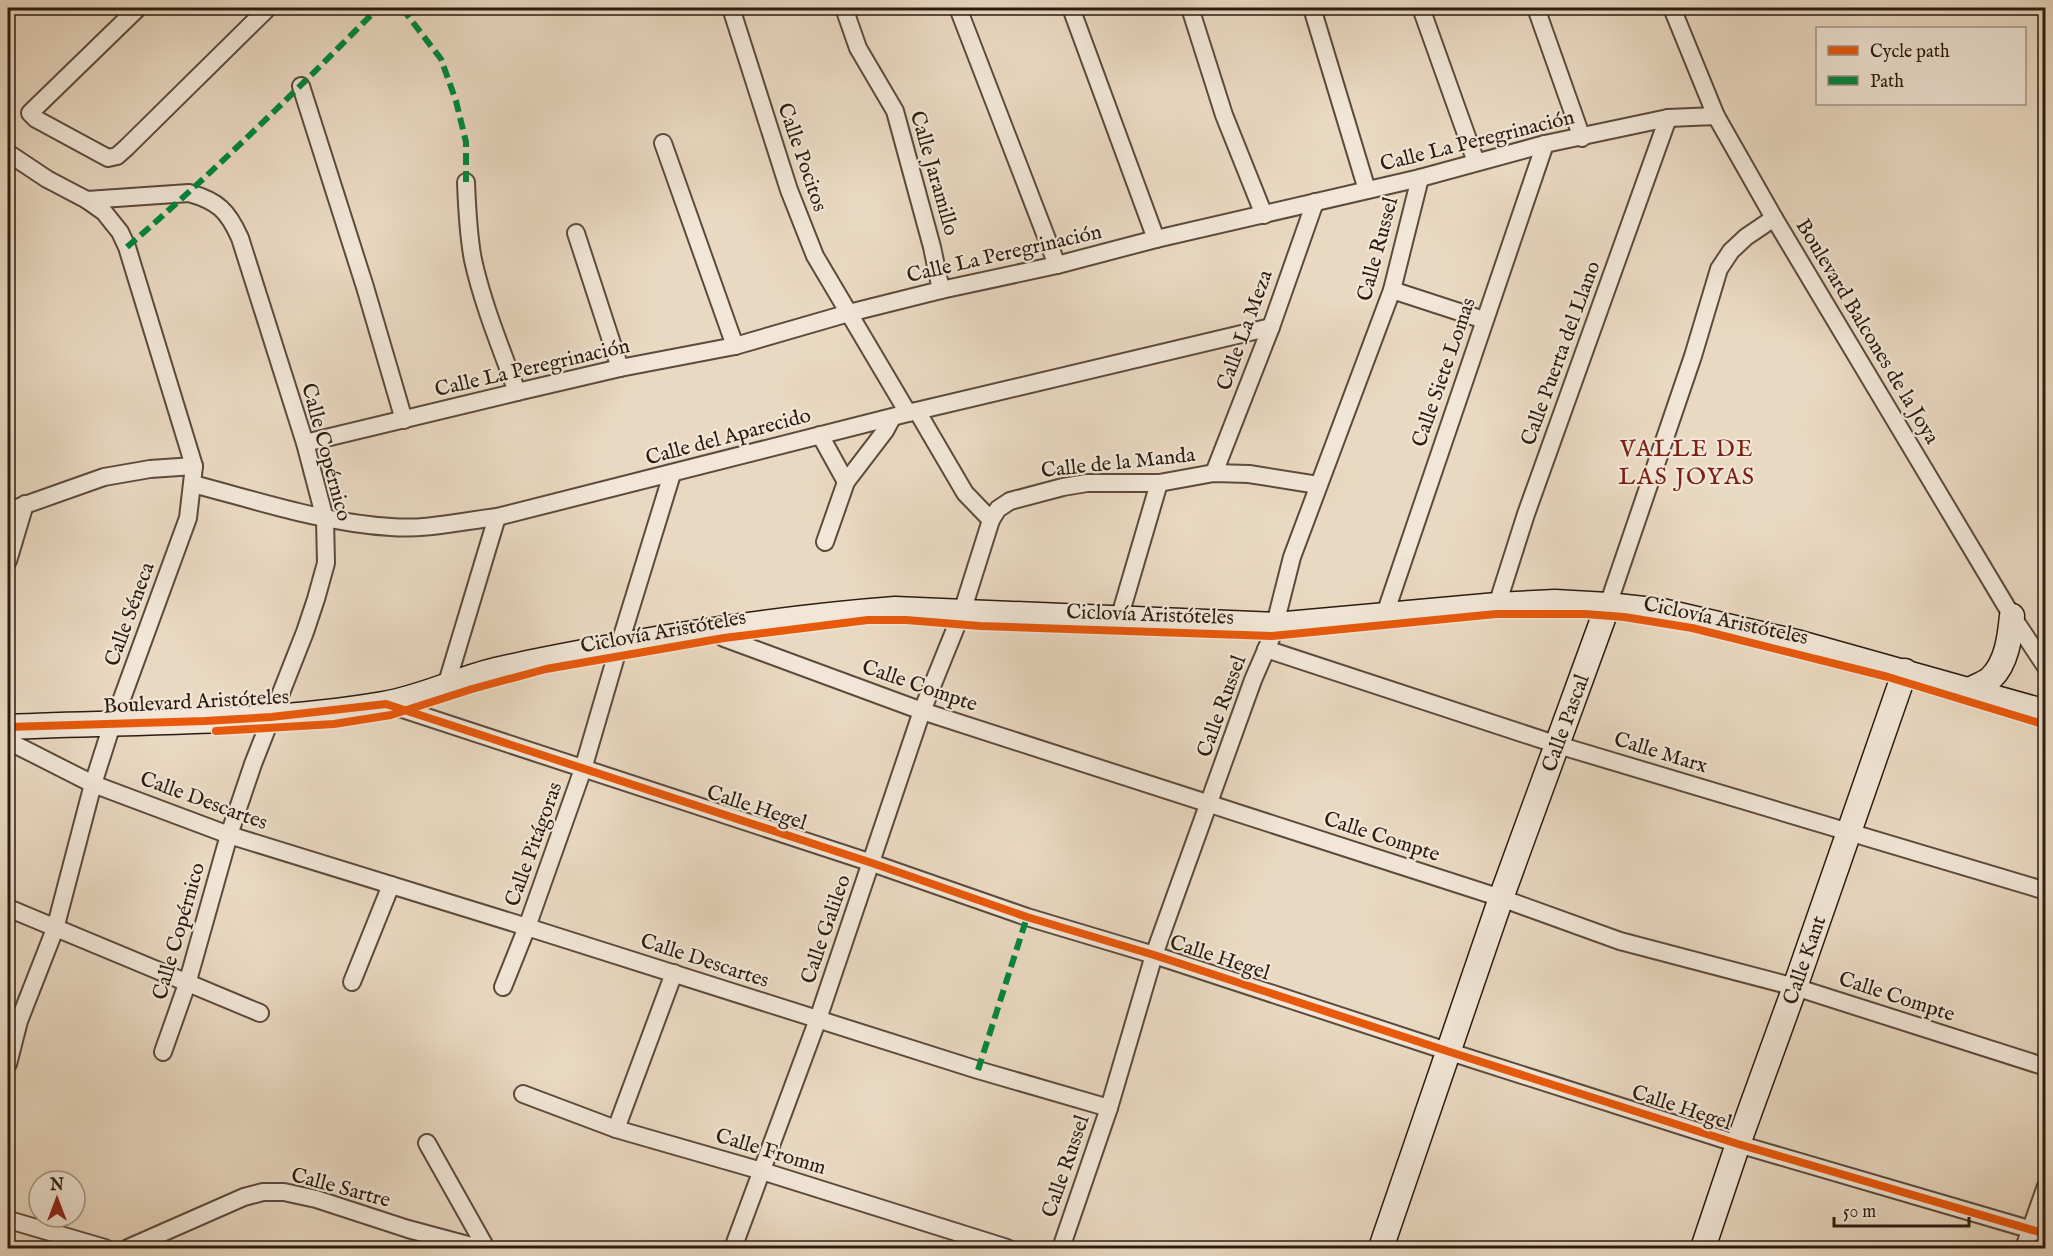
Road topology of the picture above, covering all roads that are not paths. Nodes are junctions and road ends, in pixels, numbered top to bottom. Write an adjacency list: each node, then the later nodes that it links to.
1 (138, 8): 2 (street)
2 (268, 8)
3 (731, 8): 32 (street, Calle Pocitos)
4 (844, 8): 30 (street, Calle Jaramillo)
5 (962, 8): 29 (street)
6 (1071, 8): 28 (street)
7 (1190, 8): 25 (street)
8 (1312, 8): 22 (street)
9 (1421, 8): 19 (street)
10 (1536, 8): 15 (street)
11 (1672, 8): 13 (street, Boulevard Balcones de la Joya)
12 (301, 86): 39 (street)
13 (1716, 116): 14 (street, Calle La Peregrinación); 26 (street, Boulevard Balcones de la Joya)
14 (1668, 118): 15 (street, Calle La Peregrinación); 56 (street, Calle Puerta del Llano)
15 (1582, 138): 17 (street, Calle La Peregrinación)
16 (663, 143): 35 (street)
17 (1545, 144): 19 (street, Calle La Peregrinación); 33 (street, Calle Siete Lomas)
18 (8, 153): 23 (street, Calle Séneca)
19 (1476, 162): 20 (street, Calle La Peregrinación)
20 (1419, 178): 22 (street, Calle La Peregrinación); 31 (street, Calle Russel)
21 (466, 182): 37 (street)
22 (1367, 190): 24 (street, Calle La Peregrinación)
23 (87, 200): 41 (street, Calle Copérnico); 42 (street, Calle Séneca)
24 (1315, 202): 25 (street, Calle La Peregrinación); 34 (street, Calle La Meza)
25 (1264, 215): 28 (street, Calle La Peregrinación)
26 (1774, 218): 57 (street, Calle Pascal); 60 (street, Boulevard Balcones de la Joya)
27 (576, 233): 36 (street)
28 (1156, 239): 29 (street, Calle La Peregrinación)
29 (1057, 265): 30 (street, Calle La Peregrinación)
30 (941, 290): 32 (street, Calle La Peregrinación)
31 (1392, 290): 33 (street); 48 (street, Calle Russel)
32 (849, 313): 35 (street, Calle La Peregrinación); 38 (street)
33 (1484, 320): 59 (street, Calle Siete Lomas)
34 (1271, 327): 38 (street, Calle del Aparecido); 43 (street, Calle La Meza)
35 (735, 346): 36 (street, Calle La Peregrinación)
36 (620, 368): 37 (street, Calle La Peregrinación)
37 (517, 392): 39 (street, Calle La Peregrinación)
38 (906, 414): 40 (street, Calle del Aparecido); 45 (street); 53 (street)
39 (404, 420): 41 (street, Calle La Peregrinación)
40 (820, 435): 44 (street, Calle del Aparecido); 45 (street)
41 (304, 444): 52 (street, Calle Copérnico)
42 (194, 466): 47 (street, Calle Séneca); 49 (street)
43 (1214, 473): 46 (street, Calle de la Manda); 48 (street, Calle de la Manda)
44 (672, 474): 51 (street, Calle del Aparecido); 64 (street, Calle Pitágoras)
45 (846, 482): 54 (street)
46 (1160, 483): 53 (street, Calle de la Manda); 61 (street)
47 (193, 484): 52 (street, Calle del Aparecido); 74 (street, Calle Séneca)
48 (1318, 485): 62 (street, Calle Russel)
49 (25, 504): 50 (street); 55 (street)
50 (8, 511)
51 (497, 517): 52 (street, Calle del Aparecido); 68 (street)
52 (325, 519): 73 (street, Calle Copérnico)
53 (991, 520): 58 (street, Calle Galileo)
54 (825, 542)
55 (8, 561)
56 (1497, 605): 57 (street, Boulevard Aristóteles); 59 (street, Boulevard Aristóteles)
57 (1608, 605): 67 (street, Boulevard Aristóteles); 77 (street, Calle Pascal)
58 (962, 612): 61 (street, Boulevard Aristóteles); 63 (street, Boulevard Aristóteles); 71 (street, Calle Galileo)
59 (1385, 614): 62 (street, Boulevard Aristóteles)
60 (2012, 616): 66 (street, Boulevard Balcones de la Joya); 69 (street)
61 (1119, 619): 62 (street, Boulevard Aristóteles)
62 (1275, 625): 65 (street, Calle Russel)
63 (710, 629): 64 (street, Boulevard Aristóteles); 71 (street, Calle Compte)
64 (619, 646): 68 (street, Boulevard Aristóteles); 78 (street, Calle Pitágoras)
65 (1266, 649): 77 (street, Calle Marx); 80 (street, Calle Russel)
66 (2046, 667)
67 (1905, 671): 69 (street, Boulevard Aristóteles); 81 (street, Calle Kant)
68 (446, 686): 70 (street, Boulevard Aristóteles)
69 (1970, 690): 72 (street, Boulevard Aristóteles)
70 (386, 704): 73 (street, Boulevard Aristóteles); 78 (street, Calle Hegel)
71 (921, 711): 80 (street, Calle Compte); 83 (street, Calle Galileo)
72 (2046, 712)
73 (272, 717): 74 (street, Boulevard Aristóteles); 82 (street, Calle Copérnico)
74 (112, 724): 75 (street, Boulevard Aristóteles); 79 (street, Calle Séneca)
75 (8, 727)
76 (8, 741): 79 (street, Calle Descartes)
77 (1558, 745): 81 (street, Calle Marx); 86 (street, Calle Pascal)
78 (583, 769): 83 (street, Calle Hegel); 88 (street, Calle Pitágoras)
79 (93, 784): 82 (street, Calle Descartes); 89 (street, Calle Séneca)
80 (1209, 802): 86 (street, Calle Compte); 90 (street, Calle Russel)
81 (1848, 832): 85 (street, Calle Marx); 95 (street, Calle Kant)
82 (229, 835): 84 (street, Calle Descartes); 93 (street, Calle Copérnico)
83 (872, 863): 90 (street, Calle Hegel); 97 (street, Calle Galileo)
84 (391, 885): 88 (street, Calle Descartes); 92 (street)
85 (2046, 891)
86 (1501, 898): 95 (street, Calle Compte); 98 (street, Calle Pascal)
87 (8, 908): 89 (street)
88 (527, 927): 91 (street, Calle Descartes); 94 (street, Calle Pitágoras)
89 (55, 929): 93 (street); 100 (street, Calle Séneca)
90 (1154, 955): 98 (street, Calle Hegel); 103 (street, Calle Russel)
91 (674, 973): 97 (street, Calle Descartes); 104 (street)
92 (352, 982)
93 (188, 984): 96 (street); 99 (street, Calle Copérnico)
94 (503, 987)
95 (1795, 987): 101 (street, Calle Compte); 106 (street, Calle Kant)
96 (260, 1013)
97 (818, 1019): 103 (street, Calle Descartes); 107 (street, Calle Galileo)
98 (1447, 1051): 106 (street, Calle Hegel); 118 (street, Calle Pascal)
99 (163, 1053)
100 (8, 1064)
101 (2046, 1067)
102 (523, 1094): 104 (street, Calle Fromm)
103 (1109, 1108): 117 (street, Calle Russel)
104 (616, 1129): 107 (street, Calle Fromm)
105 (427, 1143): 114 (street)
106 (1738, 1144): 110 (street, Calle Hegel); 119 (street, Calle Kant)
107 (762, 1171): 115 (street, Calle Galileo); 116 (street, Calle Fromm)
108 (2046, 1186): 110 (street)
109 (9, 1220): 111 (street)
110 (2038, 1232): 120 (street)
111 (105, 1248)
112 (128, 1248): 113 (street, Calle Sartre)
113 (479, 1248)
114 (486, 1248)
115 (733, 1248)
116 (1007, 1248)
117 (1061, 1248)
118 (1381, 1248)
119 (1703, 1248)
120 (2024, 1248)

